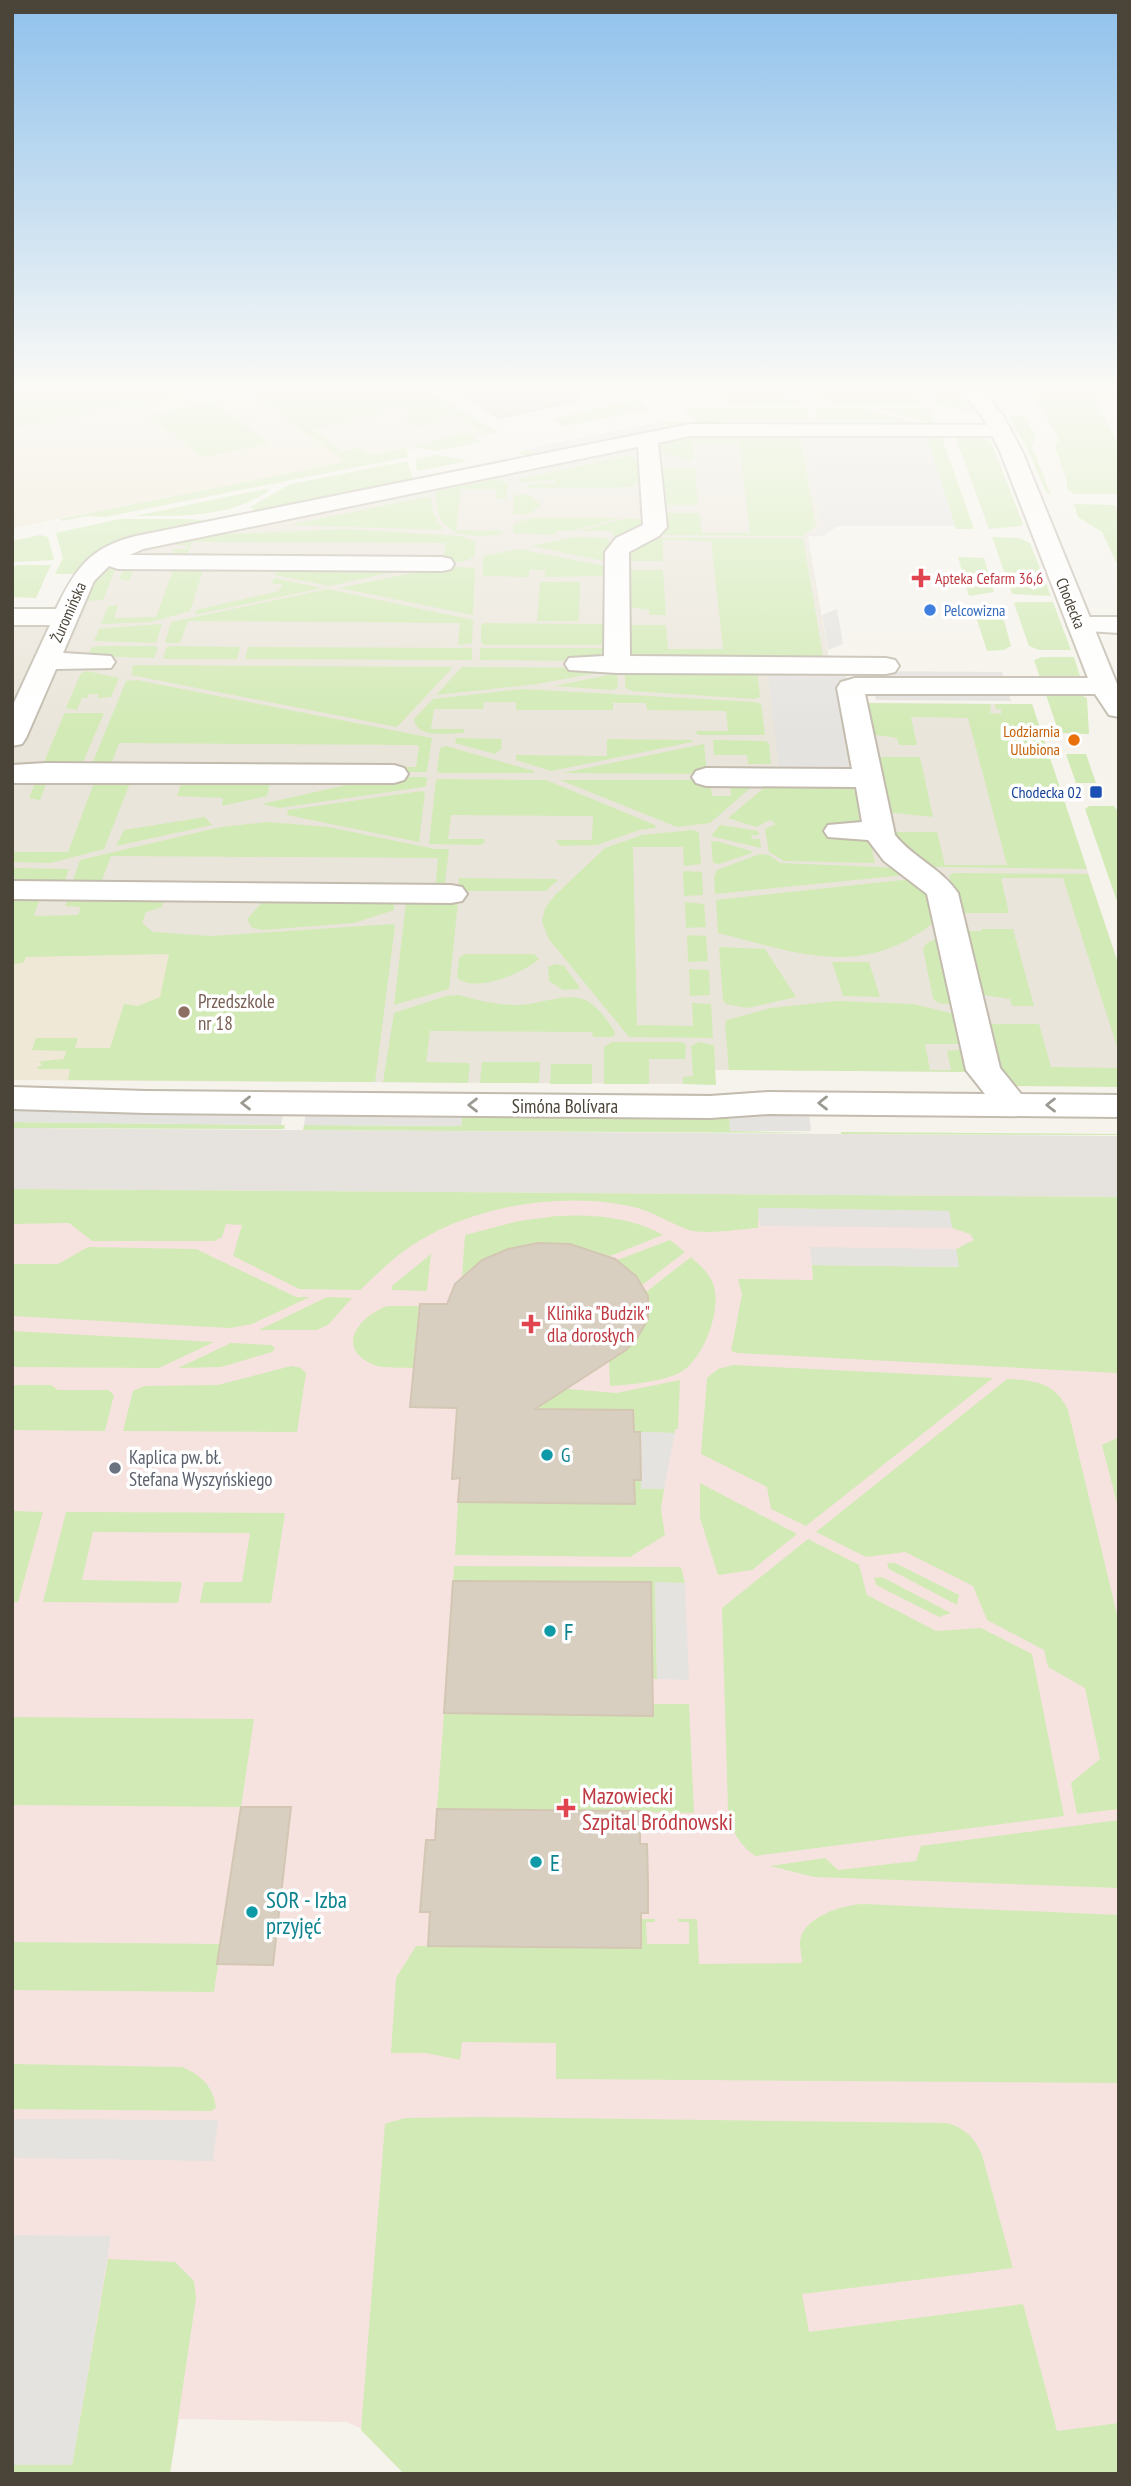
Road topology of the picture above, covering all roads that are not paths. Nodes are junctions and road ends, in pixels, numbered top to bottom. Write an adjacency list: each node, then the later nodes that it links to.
1 (336, 501): 4 (street, Żuromińska)
2 (653, 501): 13 (street)
3 (1031, 501): 8 (street, Chodecka)
4 (99, 561): 5 (street); 7 (street, Żuromińska)
5 (442, 564)
6 (12, 617): 7 (street)
7 (66, 617): 10 (street, Żuromińska)
8 (1080, 625): 9 (street); 16 (street, Chodecka)
9 (1119, 625)
10 (46, 661): 11 (street); 17 (street, Żuromińska)
11 (102, 662)
12 (578, 664): 13 (street)
13 (617, 665): 15 (street)
14 (1014, 667): 15 (street)
15 (863, 676): 16 (street); 21 (street)
16 (1112, 698)
17 (12, 738)
18 (12, 774): 19 (street)
19 (394, 774)
20 (706, 777): 21 (street)
21 (868, 778): 23 (street)
22 (839, 831): 23 (street)
23 (879, 831): 27 (street)
24 (12, 890): 25 (street)
25 (451, 894)
26 (12, 1098): 27 (street, Simóna Bolívara, one-way to 26)
27 (1006, 1104): 28 (street, Simóna Bolívara, one-way to 27)
28 (1119, 1106)

